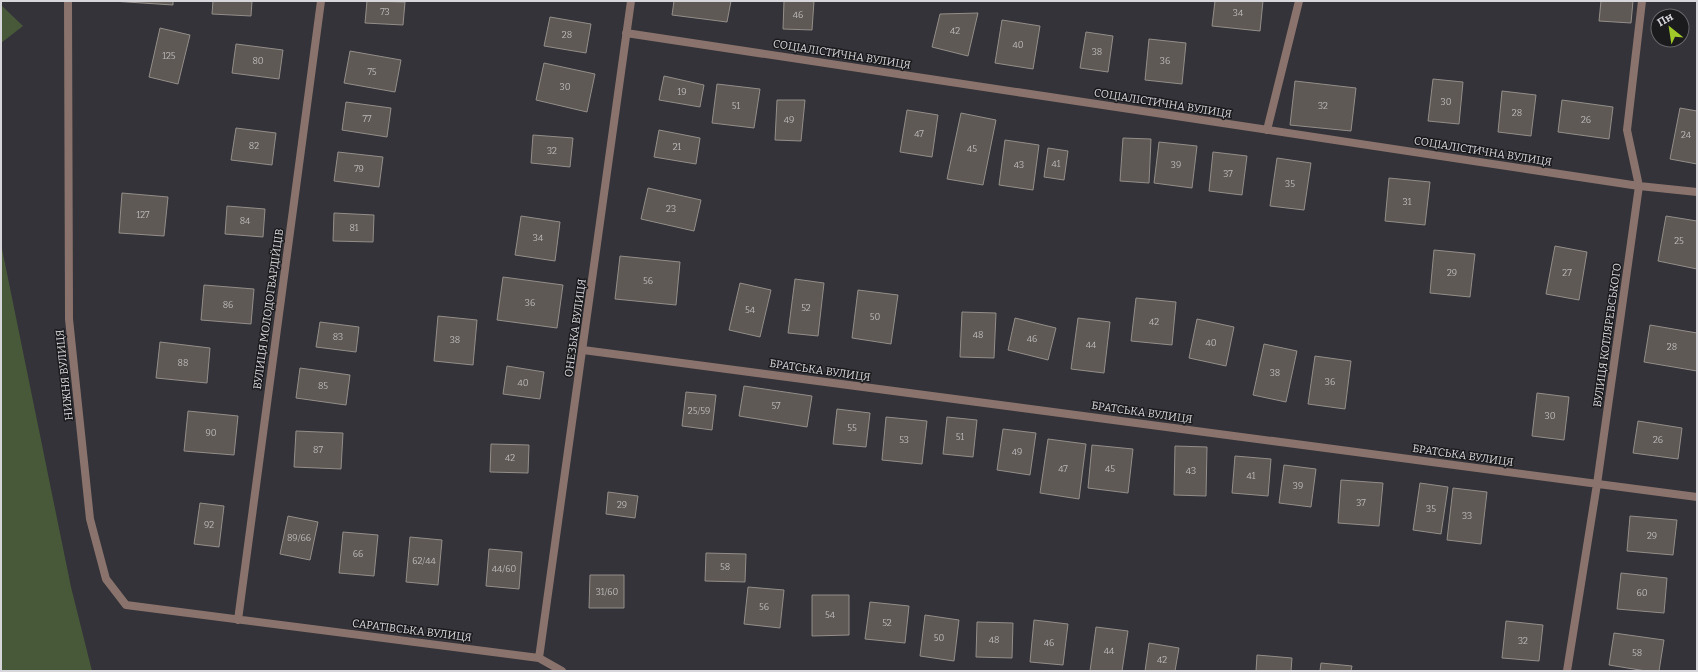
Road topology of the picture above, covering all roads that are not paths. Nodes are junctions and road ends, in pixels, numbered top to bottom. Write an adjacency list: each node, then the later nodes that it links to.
1 (68, 1): 13 (street, НИЖНЯ ВУЛИЦЯ)
2 (321, 1): 13 (street, ВУЛИЦЯ МОЛОДОГВАРДІЙЦІВ)
3 (631, 1): 6 (street, ОНЕЗЬКА ВУЛИЦЯ)
4 (1299, 1): 7 (street)
5 (1642, 1): 8 (street, ВУЛИЦЯ КОТЛЯРЕВСЬКОГО)
6 (626, 33): 7 (street, СОЦІАЛІСТИЧНА ВУЛИЦЯ); 10 (street, ОНЕЗЬКА ВУЛИЦЯ)
7 (1267, 130): 8 (street, СОЦІАЛІСТИЧНА ВУЛИЦЯ)
8 (1639, 186): 9 (street, СОЦІАЛІСТИЧНА ВУЛИЦЯ); 11 (street, ВУЛИЦЯ КОТЛЯРЕВСЬКОГО)
9 (1697, 192)
10 (583, 350): 11 (street, БРАТСЬКА ВУЛИЦЯ); 15 (street, ОНЕЗЬКА ВУЛИЦЯ)
11 (1597, 484): 12 (street, БРАТСЬКА ВУЛИЦЯ); 17 (street, ВУЛИЦЯ КОТЛЯРЕВСЬКОГО)
12 (1697, 497)
13 (238, 620): 14 (street, НИЖНЯ ВУЛИЦЯ)
14 (256, 621): 15 (street, САРАТІВСЬКА ВУЛИЦЯ)
15 (539, 658): 16 (street, САРАТІВСЬКА ВУЛИЦЯ)
16 (562, 671)
17 (1567, 671)

